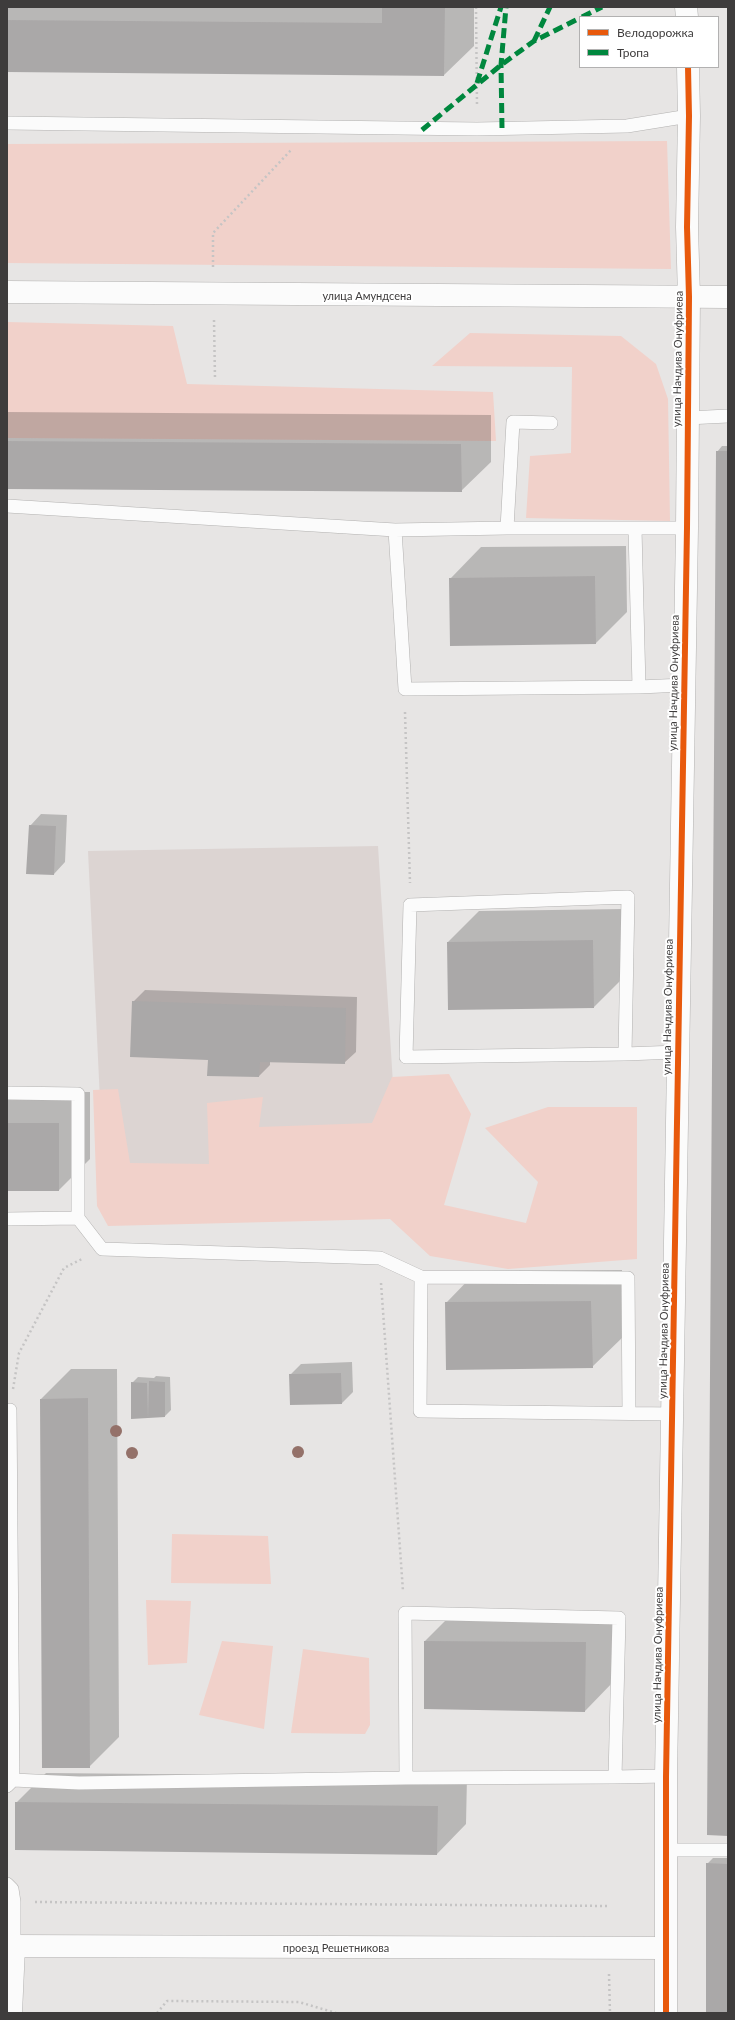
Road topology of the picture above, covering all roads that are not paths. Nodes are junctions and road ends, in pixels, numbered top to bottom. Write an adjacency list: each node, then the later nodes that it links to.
1 (688, 68): 2 (street, улица Начдива Онуфриева)
2 (689, 116): 3 (lane); 5 (street, улица Начдива Онуфриева)
3 (7, 123)
4 (7, 292): 5 (street, улица Амундсена)
5 (689, 297): 6 (street, улица Амундсена); 8 (street, улица Начдива Онуфриева)
6 (728, 297)
7 (728, 416): 8 (lane)
8 (686, 418): 12 (street, улица Начдива Онуфриева)
9 (551, 423): 11 (lane)
10 (7, 506): 14 (lane)
11 (507, 528): 13 (lane); 14 (lane)
12 (687, 528): 13 (lane); 15 (street, улица Начдива Онуфриева)
13 (635, 529): 16 (lane)
14 (395, 530): 16 (lane)
15 (684, 685): 16 (lane); 17 (street, улица Начдива Онуфриева)
16 (639, 687)
17 (677, 1052): 18 (lane); 25 (street, улица Начдива Онуфриева)
18 (625, 1054): 18 (lane)
19 (7, 1093): 20 (lane)
20 (78, 1218): 21 (lane); 22 (lane)
21 (7, 1219)
22 (421, 1277): 24 (lane); 24 (lane)
23 (10, 1410): 29 (lane)
24 (629, 1413): 25 (lane)
25 (673, 1414): 26 (street, улица Начдива Онуфриева)
26 (666, 1776): 27 (lane); 30 (street, улица Начдива Онуфриева)
27 (615, 1777): 28 (lane); 28 (lane)
28 (406, 1778): 29 (lane)
29 (10, 1783)
30 (667, 1850): 31 (lane); 34 (street, улица Начдива Онуфриева)
31 (728, 1850)
32 (7, 1884): 33 (lane)
33 (10, 1946): 34 (street, проезд Решетникова); 35 (street)
34 (666, 1948): 36 (street, улица Начдива Онуфриева)
35 (11, 2013)
36 (666, 2013)

